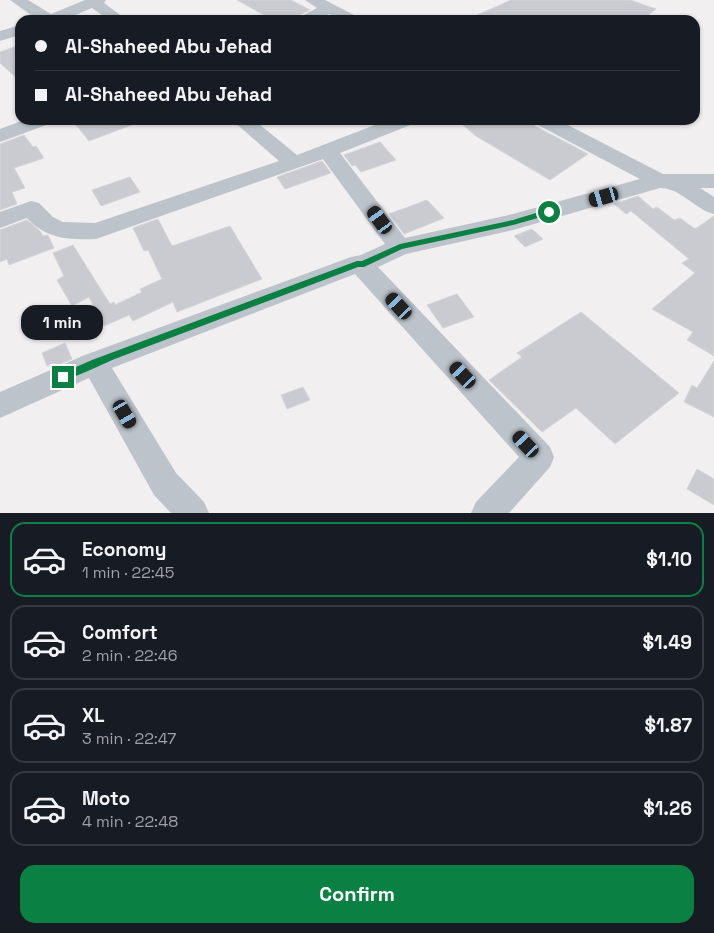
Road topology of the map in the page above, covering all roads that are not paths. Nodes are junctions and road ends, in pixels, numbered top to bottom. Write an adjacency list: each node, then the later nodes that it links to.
1 (18, 0): 5 (street)
2 (313, 0): 4 (street)
3 (96, 1): 6 (street); 7 (street)
4 (330, 8): 8 (street); 9 (street)
5 (41, 15)
6 (61, 15)
7 (113, 15)
8 (316, 15)
9 (343, 15)
10 (15, 32): 11 (street)
11 (0, 36)
12 (29, 125): 16 (street)
13 (248, 125): 18 (street)
14 (393, 125): 17 (street)
15 (553, 125): 19 (street)
16 (0, 136)
17 (327, 150): 18 (street); 23 (street)
18 (294, 163): 22 (street)
19 (667, 181): 20 (street); 21 (street); 23 (street)
20 (714, 181)
21 (714, 207)
22 (0, 220)
23 (400, 247): 24 (street)
24 (361, 265): 25 (street); 28 (street)
25 (95, 362): 26 (street); 27 (street)
26 (0, 405)
27 (193, 513)
28 (487, 513)

